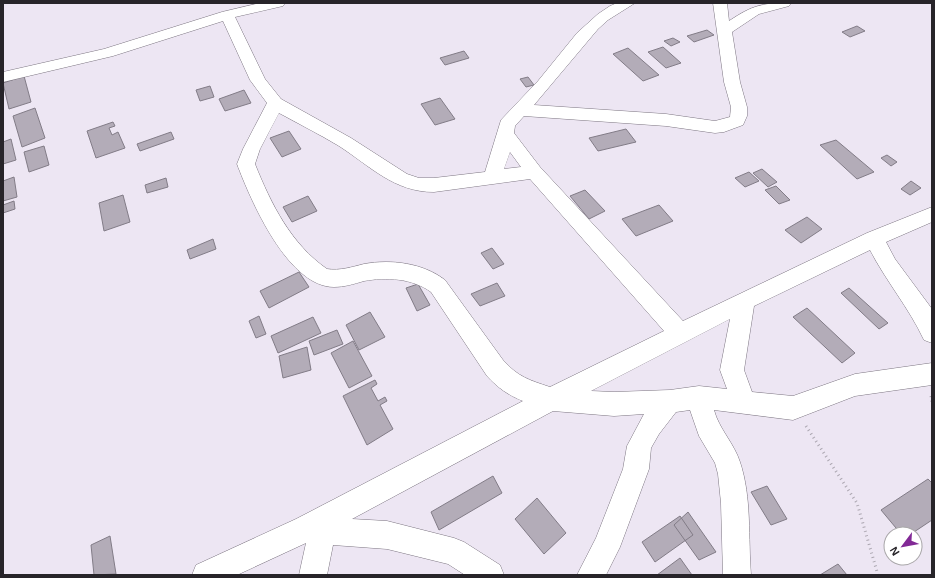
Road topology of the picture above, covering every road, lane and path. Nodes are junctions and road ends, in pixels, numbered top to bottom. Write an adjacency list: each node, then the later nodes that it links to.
1 (278, 3): 5 (street)
2 (628, 3): 9 (street)
3 (720, 3): 6 (street)
4 (784, 3): 6 (street)
5 (226, 15): 7 (street); 8 (street)
6 (725, 30): 9 (street)
7 (3, 77)
8 (275, 103): 12 (street); 22 (street)
9 (520, 110): 10 (street)
10 (506, 135): 11 (street); 12 (street)
11 (534, 172): 12 (street); 18 (street)
12 (492, 177)
13 (932, 214): 14 (street)
14 (874, 239): 15 (street); 16 (street)
15 (905, 288): 17 (street); 19 (street)
16 (744, 301): 18 (street); 24 (street)
17 (932, 306)
18 (680, 333): 22 (street)
19 (932, 333)
20 (932, 374): 25 (street)
21 (699, 397): 23 (street); 24 (street); 31 (street)
22 (551, 399): 23 (street); 26 (street)
23 (670, 401): 30 (street)
24 (744, 402): 25 (street)
25 (793, 408): 32 (path)
26 (314, 530): 27 (street); 28 (street); 29 (street)
27 (206, 575)
28 (313, 575)
29 (490, 575)
30 (591, 575)
31 (737, 575)
32 (878, 575)

